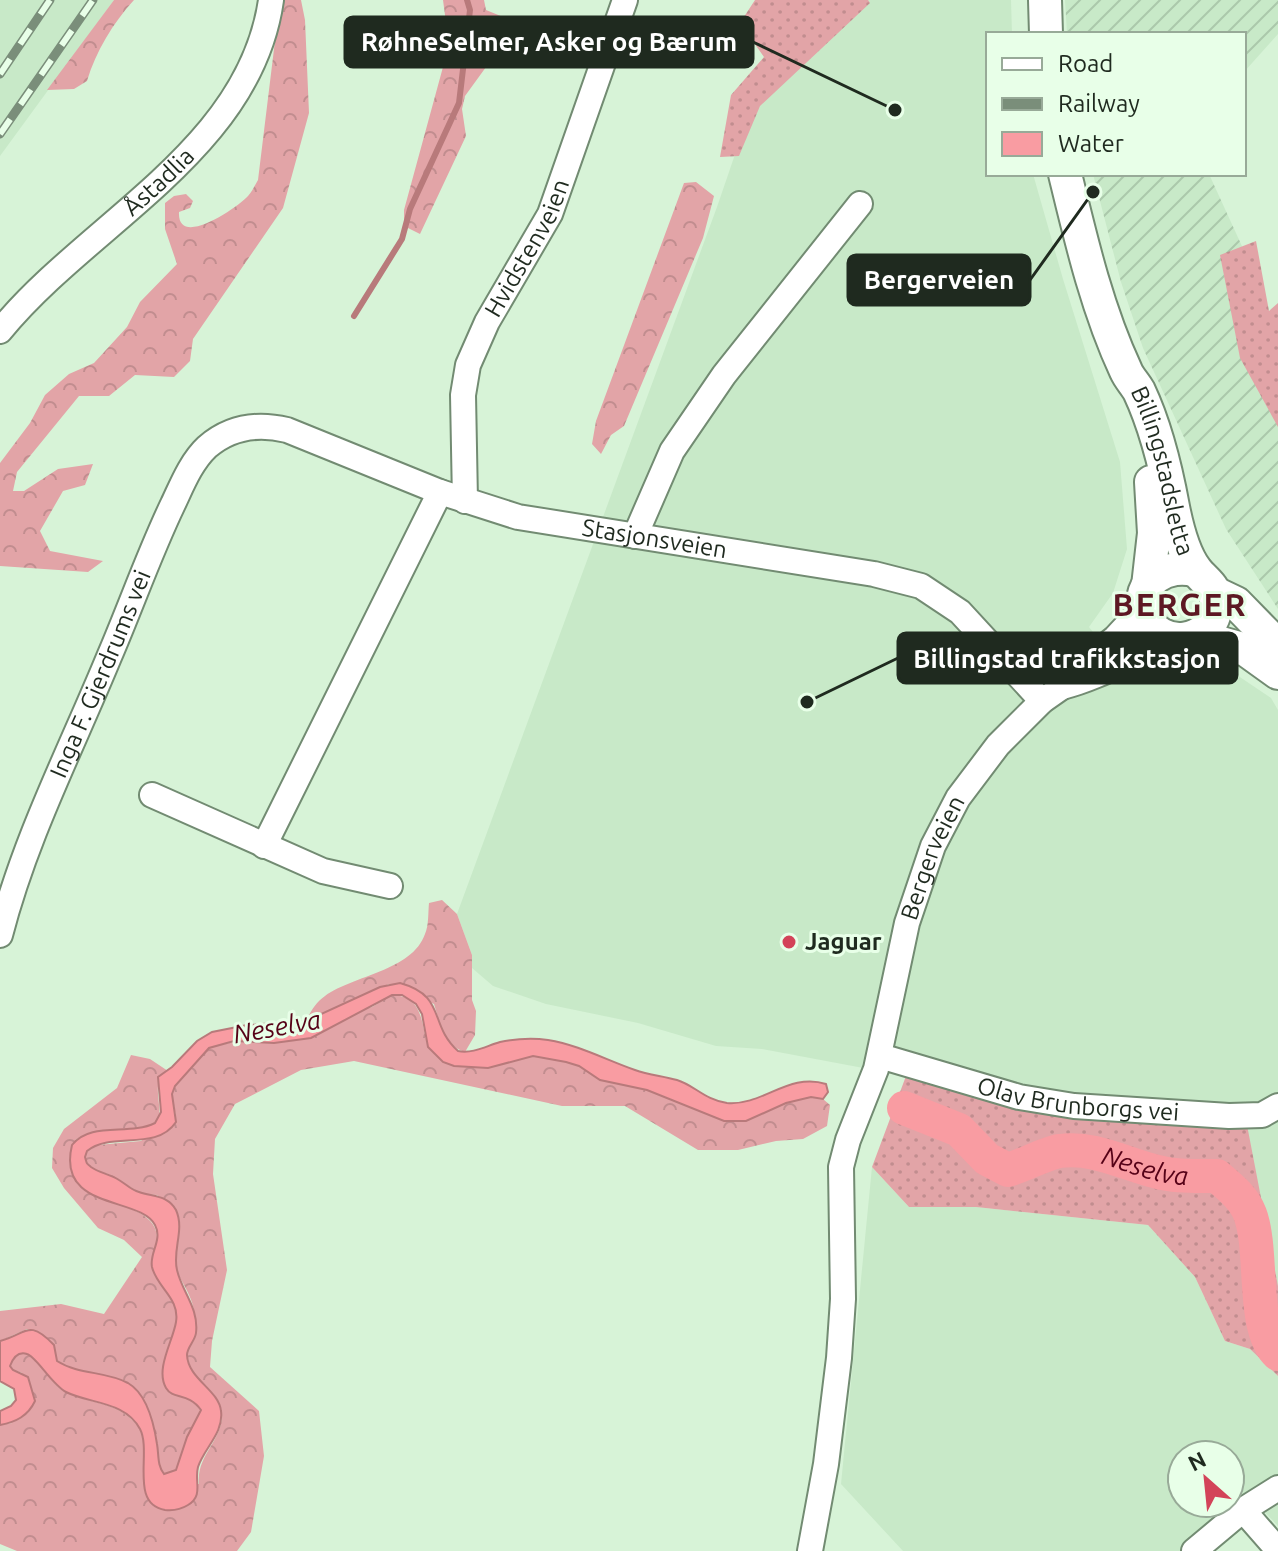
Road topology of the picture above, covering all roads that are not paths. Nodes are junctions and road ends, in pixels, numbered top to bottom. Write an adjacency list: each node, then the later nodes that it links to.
1 (271, 0): 7 (street, Åstadlia)
2 (625, 0): 11 (street, Hvidstenveien)
3 (1045, 0): 4 (main road)
4 (1046, 32)
5 (1066, 176): 8 (main road, Billingstadsletta)
6 (860, 204): 12 (street)
7 (0, 331)
8 (1127, 373): 13 (main road, Billingstadsletta); 14 (main road, Billingstadsletta)
9 (233, 431): 10 (street, Stasjonsveien); 22 (street, Inga F. Gjerdrums vei)
10 (440, 492): 11 (street, Stasjonsveien); 20 (street)
11 (465, 501): 12 (street, Stasjonsveien)
12 (635, 536): 18 (street, Stasjonsveien)
13 (1206, 582): 14 (main road); 15 (main road); 16 (main road)
14 (1146, 597): 15 (main road); 18 (street, Bergerveien)
15 (1186, 638): 17 (main road); 18 (street, Bergerveien)
16 (1278, 646)
17 (1278, 673)
18 (1052, 694): 23 (street, Bergerveien)
19 (152, 795): 20 (street)
20 (264, 846): 21 (street)
21 (390, 886)
22 (0, 935)
23 (878, 1063): 24 (street, Olav Brunborgs vei); 30 (street, Bergerveien)
24 (1278, 1106)
25 (1278, 1488): 26 (street)
26 (1246, 1508)
27 (1246, 1513): 29 (street)
28 (1232, 1519): 31 (street)
29 (1278, 1550)
30 (810, 1551)
31 (1194, 1551)

